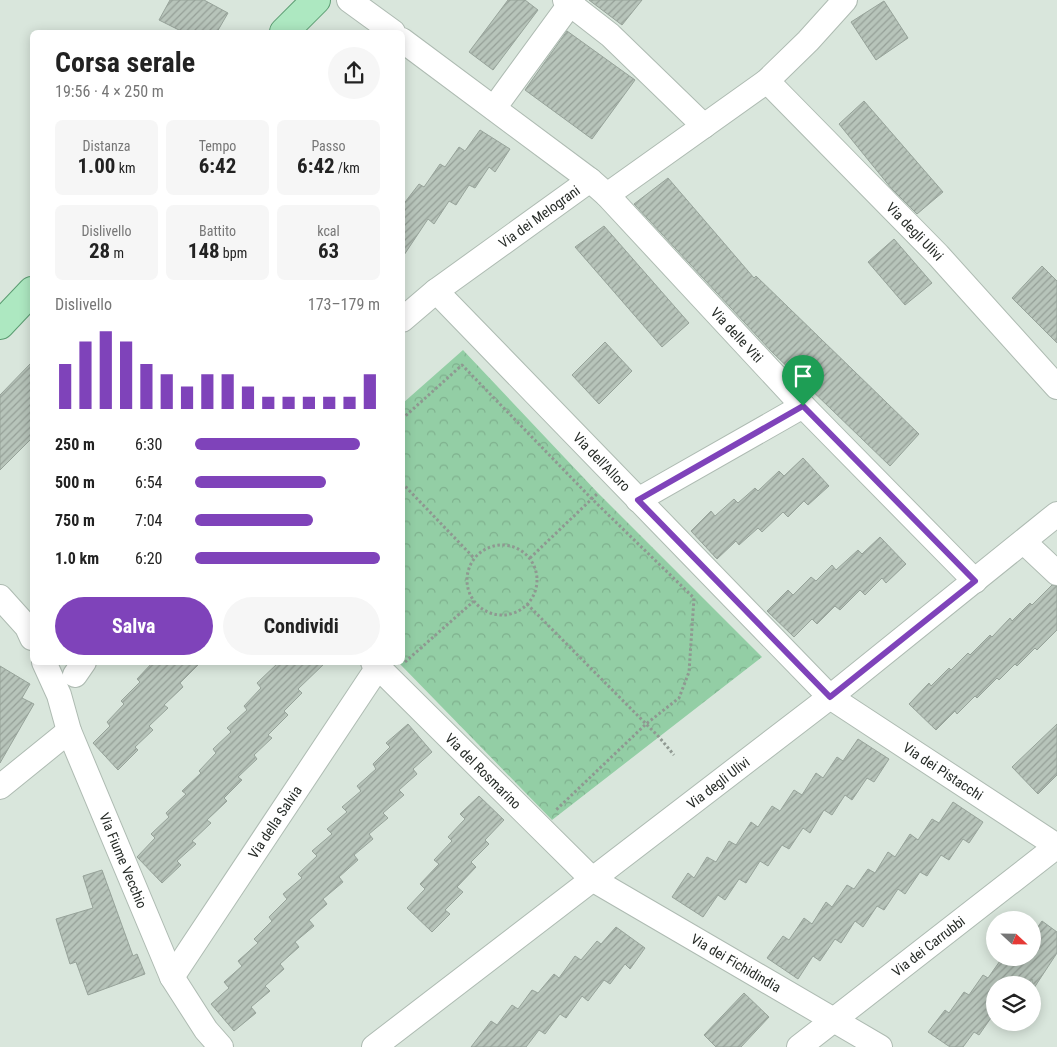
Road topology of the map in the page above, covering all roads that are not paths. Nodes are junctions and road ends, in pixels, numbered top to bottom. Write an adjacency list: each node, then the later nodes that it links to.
1 (316, 0): 5 (main road)
2 (349, 0): 6 (street)
3 (845, 0): 8 (street, Via dei Melograni)
4 (569, 1): 9 (street); 10 (street)
5 (286, 30)
6 (390, 30)
7 (405, 42): 9 (street, Via delle Viti)
8 (767, 81): 10 (street, Via dei Melograni); 16 (street, Via degli Ulivi)
9 (494, 108): 11 (street, Via delle Viti)
10 (704, 126): 11 (street, Via dei Melograni)
11 (598, 187): 12 (street, Via dei Melograni); 17 (street, Via delle Viti)
12 (436, 291): 14 (street, Via dei Melograni); 18 (street, Via dell'Alloro)
13 (30, 293): 15 (main road)
14 (405, 317)
15 (0, 325)
16 (1057, 387)
17 (803, 406): 18 (street); 22 (street, Via delle Viti)
18 (638, 500): 27 (street, Via dell'Alloro)
19 (1057, 514): 20 (street, Via degli Ulivi)
20 (1024, 542): 21 (street); 22 (street, Via degli Ulivi)
21 (1057, 573)
22 (975, 581): 27 (street, Via degli Ulivi)
23 (0, 597): 24 (street)
24 (30, 634)
25 (45, 665): 28 (street, Via Fiume Vecchio)
26 (380, 669): 31 (street, Via del Rosmarino); 32 (street, Via della Salvia)
27 (830, 697): 30 (street, Via dei Pistacchi); 31 (street, Via degli Ulivi)
28 (69, 731): 29 (street); 32 (street, Via Fiume Vecchio)
29 (0, 787)
30 (1057, 846): 33 (street, Via dei Carrubbi)
31 (592, 879): 33 (street, Via dei Fichidindia); 35 (street, Via degli Ulivi)
32 (172, 977): 34 (street, Via Fiume Vecchio)
33 (834, 1020): 36 (street, Via dei Carrubbi); 37 (street, Via dei Fichidindia)
34 (221, 1047)
35 (374, 1047)
36 (799, 1047)
37 (880, 1047)

